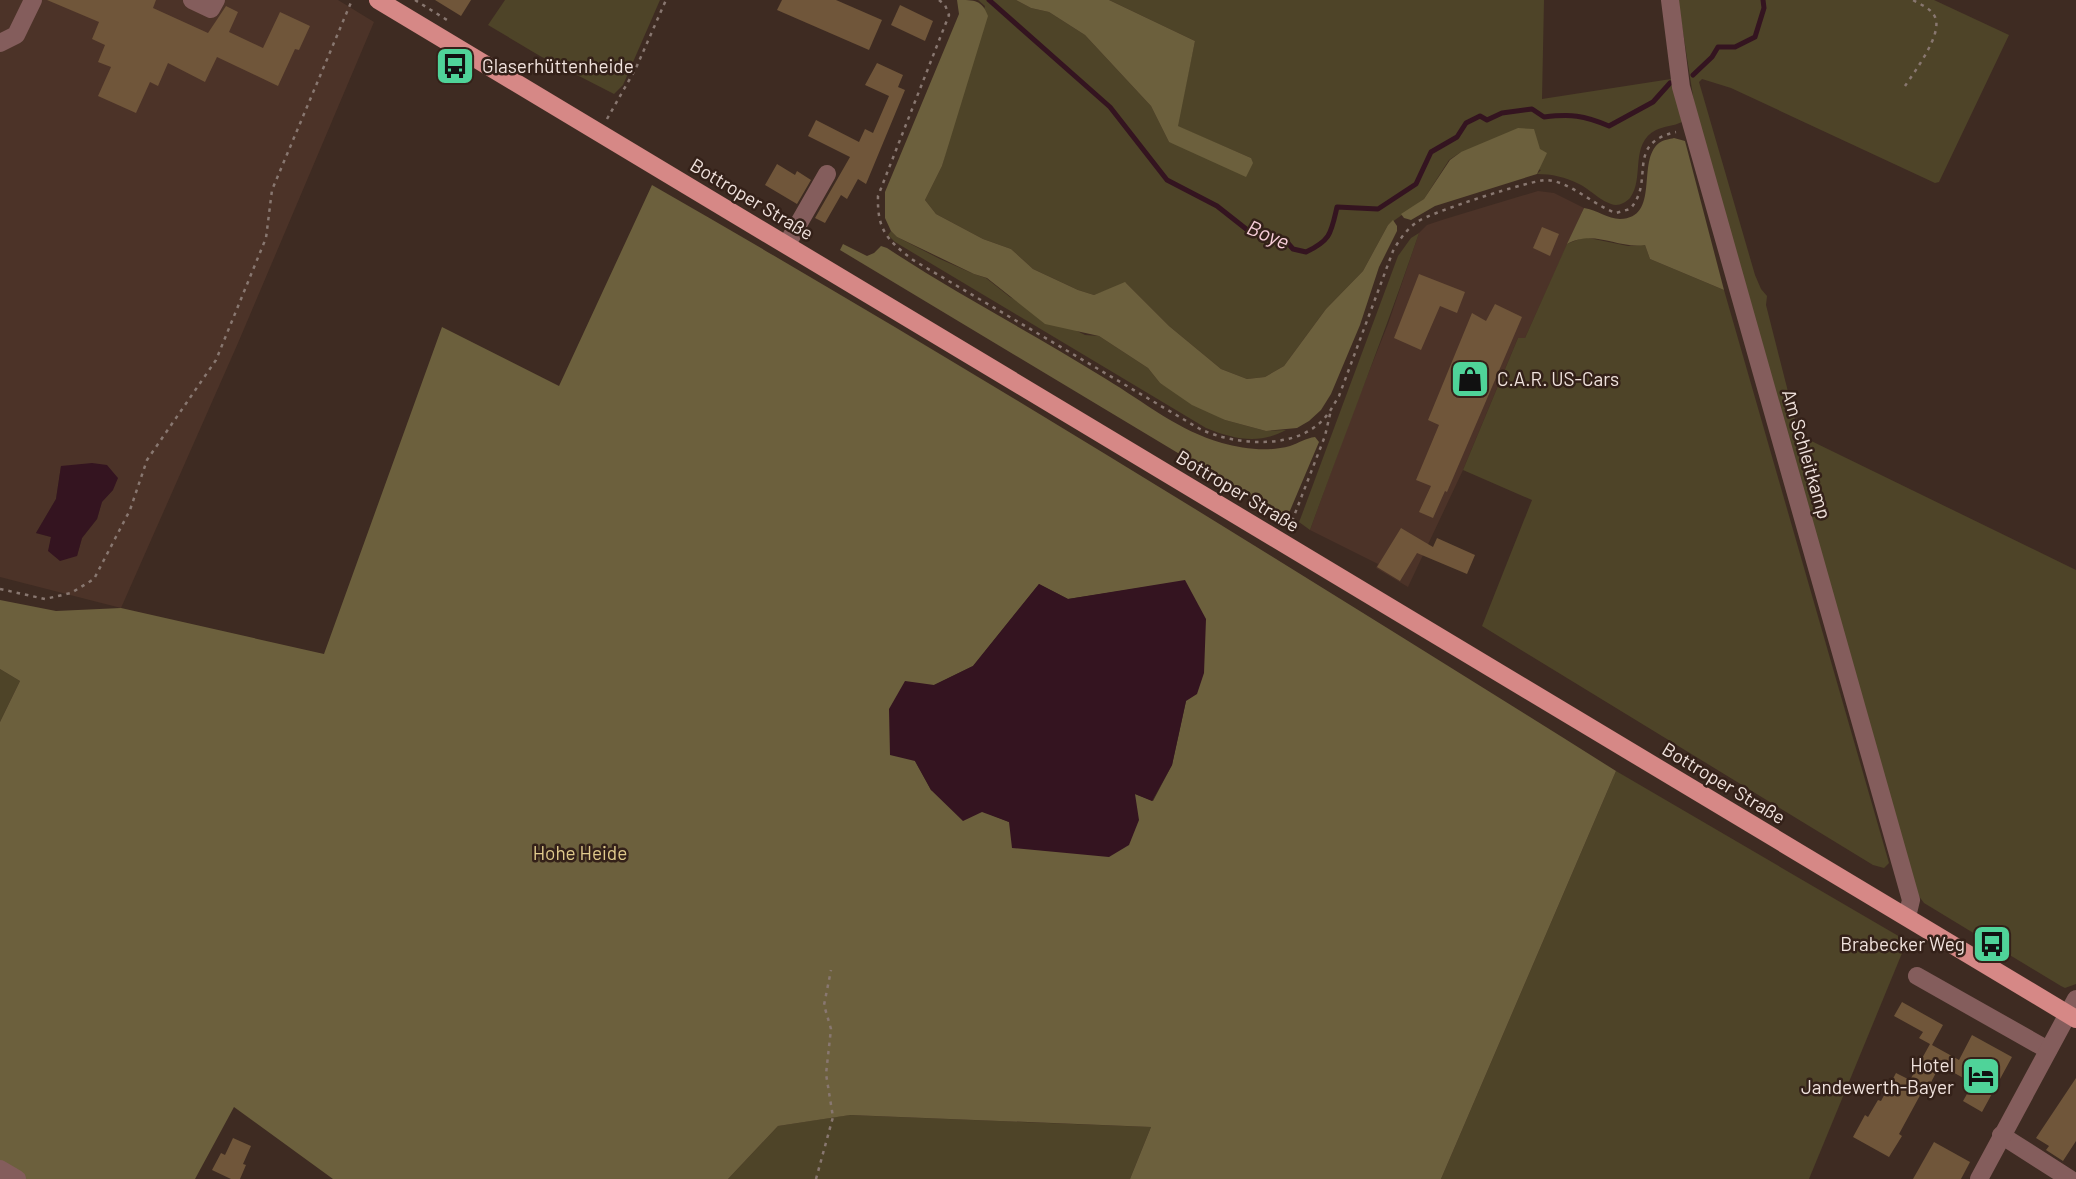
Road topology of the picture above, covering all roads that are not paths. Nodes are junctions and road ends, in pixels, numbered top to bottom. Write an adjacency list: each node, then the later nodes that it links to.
1 (33, 0): 6 (street)
2 (192, 0): 3 (street)
3 (216, 0)
4 (378, 0): 8 (main road, Bottroper Straße)
5 (1670, 0): 9 (street, Am Schleitkamp)
6 (0, 43)
7 (827, 174): 8 (street)
8 (787, 244): 9 (main road, Bottroper Straße)
9 (1908, 917): 11 (main road, Bottroper Straße)
10 (1917, 976): 12 (street)
11 (2073, 1011): 12 (street)
12 (2048, 1050): 13 (street)
13 (2001, 1135): 15 (street); 17 (street)
14 (0, 1169): 16 (street)
15 (1984, 1177)
16 (17, 1179)
17 (2070, 1179)

